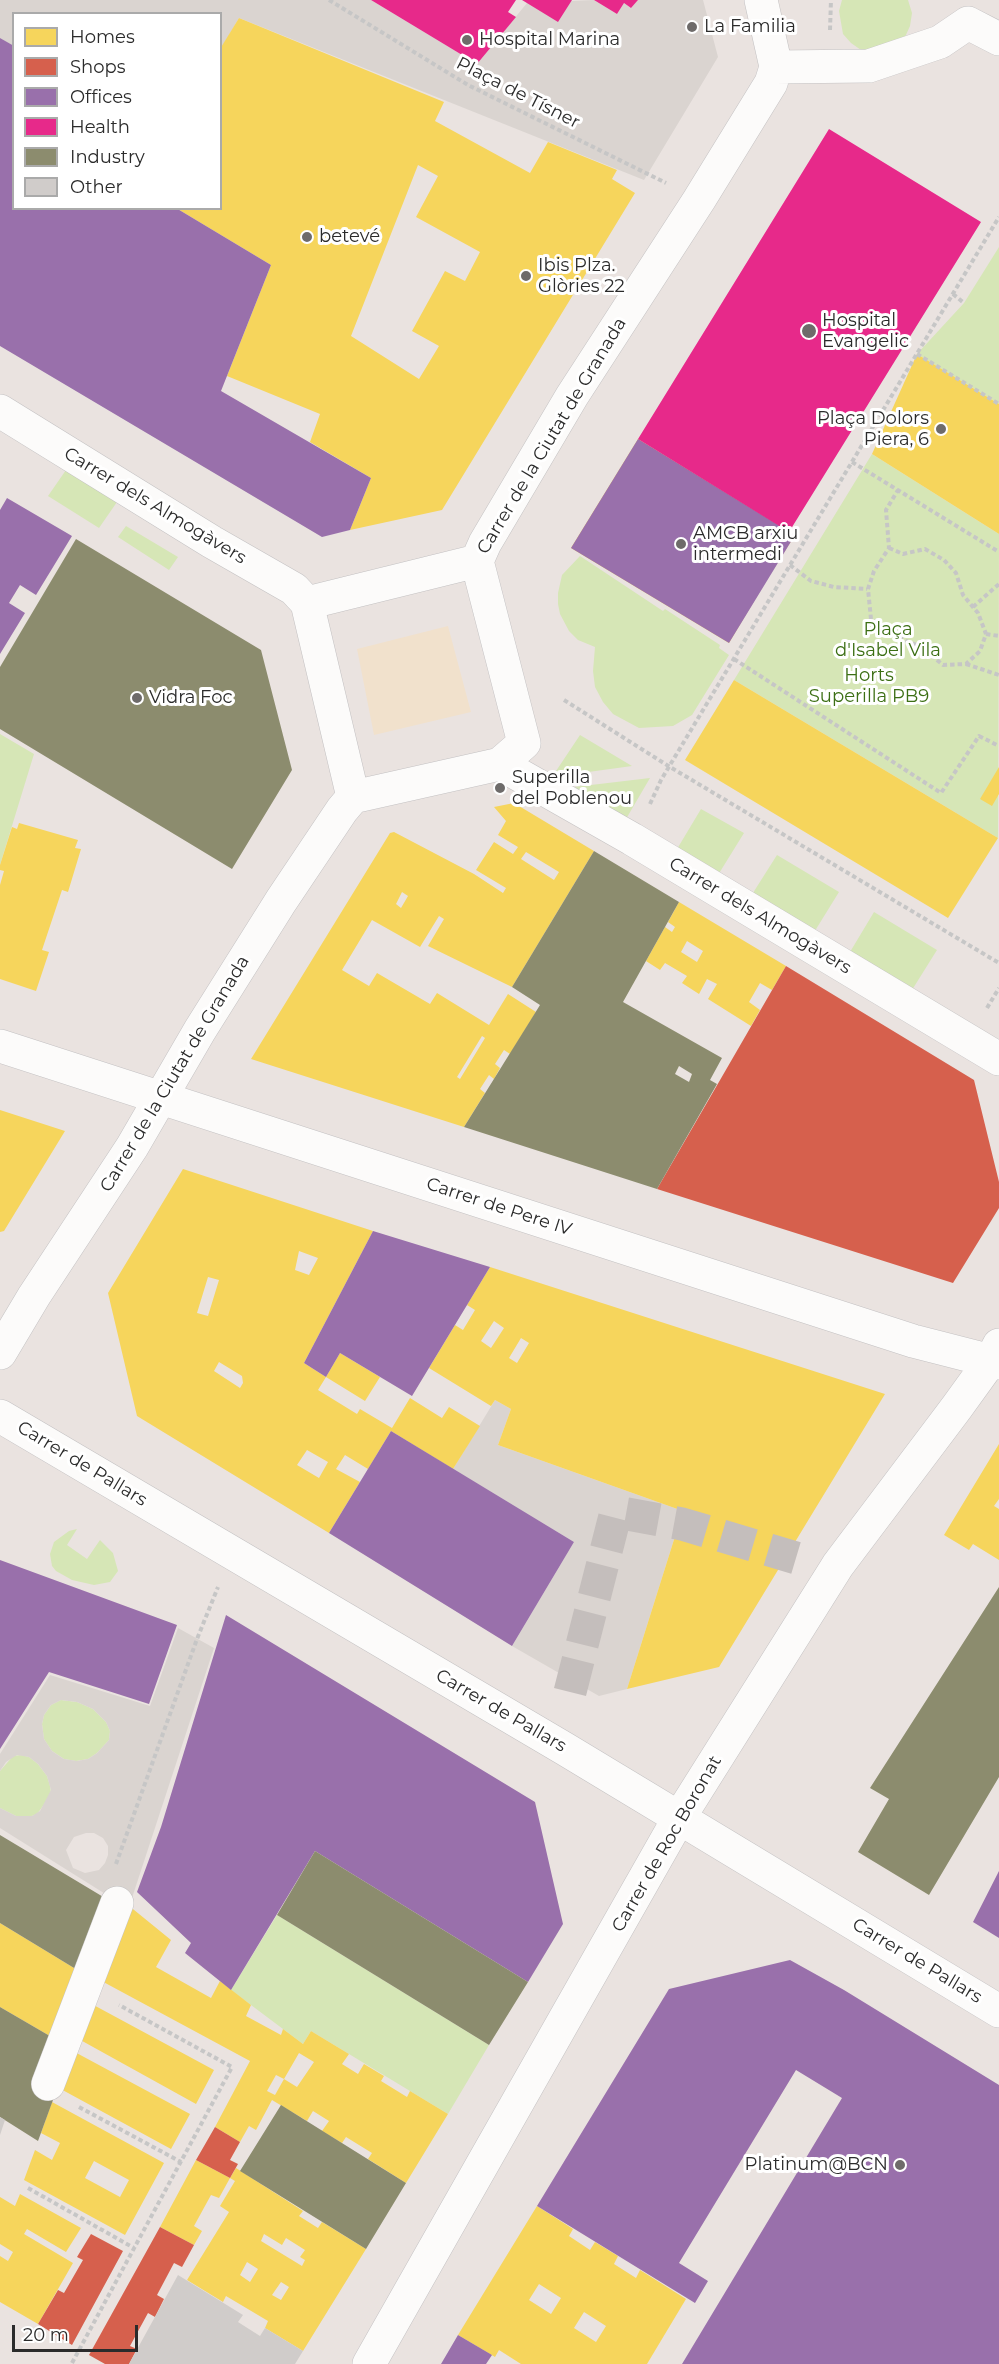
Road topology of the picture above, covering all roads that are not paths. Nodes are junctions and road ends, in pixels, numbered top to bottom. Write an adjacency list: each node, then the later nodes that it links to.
1 (761, 0): 4 (street)
2 (965, 12): 3 (street); 4 (street)
3 (999, 39)
4 (776, 67): 6 (street, Carrer de la Ciutat de Granada)
5 (0, 411): 7 (street, Carrer dels Almogàvers)
6 (477, 561): 7 (street); 8 (street)
7 (307, 603): 9 (street)
8 (510, 770): 9 (street); 11 (street, Carrer dels Almogàvers)
9 (353, 797): 12 (street, Carrer de la Ciutat de Granada)
10 (0, 1046): 12 (street, Carrer de Pere IV)
11 (999, 1059)
12 (162, 1097): 13 (street, Carrer de la Ciutat de Granada); 14 (street, Carrer de Pere IV)
13 (0, 1353)
14 (996, 1356): 16 (street, Carrer de Roc Boronat)
15 (0, 1416): 16 (street, Carrer de Pallars)
16 (680, 1818): 18 (street, Carrer de Pallars); 20 (street, Carrer de Roc Boronat)
17 (117, 1903): 19 (street)
18 (999, 2011)
19 (59, 2093)
20 (369, 2364)

